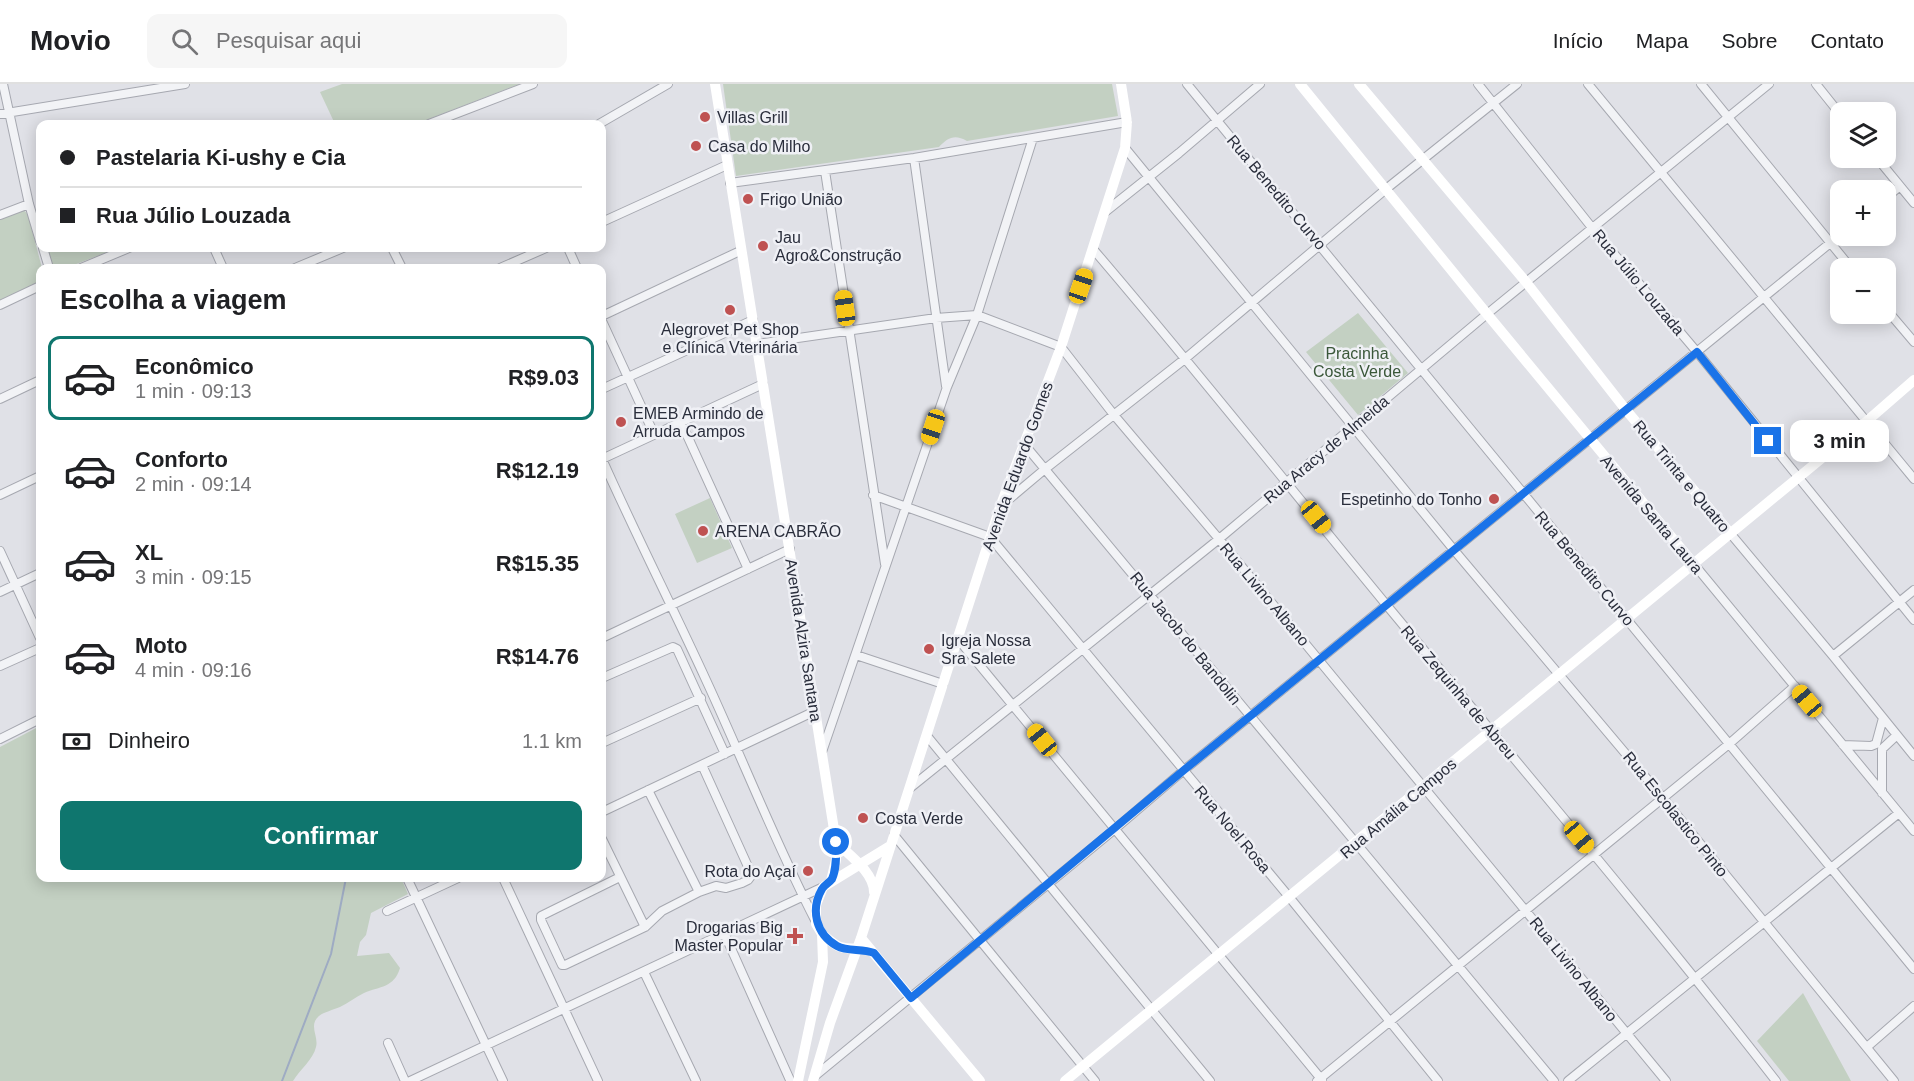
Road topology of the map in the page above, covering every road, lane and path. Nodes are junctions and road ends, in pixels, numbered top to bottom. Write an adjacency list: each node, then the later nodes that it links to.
1 (3, 84): 19 (street)
2 (185, 84): 19 (street)
3 (532, 84): 21 (street)
4 (668, 84): 22 (street)
5 (715, 84): 29 (street, Avenida Alzira Santana)
6 (1121, 84): 24 (street, Avenida Eduardo Gomes)
7 (1187, 84): 23 (street, Rua Benedito Curvo)
8 (1260, 84): 23 (street)
9 (1300, 84): 36 (street, Avenida Santa Laura)
10 (1359, 84): 28 (street, Rua Trinta e Quatro)
11 (1478, 84): 18 (street, Rua Júlio Louzada)
12 (1516, 84): 18 (street)
13 (1588, 84): 32 (street)
14 (1701, 84): 20 (street)
15 (1769, 84): 20 (street, Rua Aracy de Almeida)
16 (1816, 84): 17 (street)
17 (1830, 102)
18 (1494, 103): 28 (street); 44 (street, Rua Júlio Louzada)
19 (4, 113): 39 (street)
20 (1729, 118): 32 (street, Rua Aracy de Almeida); 46 (street)
21 (439, 120)
22 (606, 120)
23 (1217, 120): 33 (street); 45 (street, Rua Benedito Curvo)
24 (1127, 122): 25 (street); 26 (street, Avenida Eduardo Gomes)
25 (1033, 138): 27 (street); 64 (street)
26 (1125, 148): 33 (street, Rua Escolastico Pinto); 40 (street, Avenida Eduardo Gomes)
27 (914, 158): 31 (street); 65 (street)
28 (1422, 160): 36 (street); 57 (street, Rua Trinta e Quatro)
29 (727, 165): 34 (street, Avenida Alzira Santana); 42 (street)
30 (1885, 168): 35 (street)
31 (825, 171): 34 (street); 69 (street)
32 (1661, 173): 44 (street, Rua Aracy de Almeida); 59 (street)
33 (1148, 178): 40 (street); 60 (street, Rua Escolastico Pinto)
34 (730, 183): 49 (street, Avenida Alzira Santana)
35 (1900, 186): 37 (street); 38 (street)
36 (1386, 189): 45 (street); 63 (street, Avenida Santa Laura)
37 (1896, 189)
38 (1914, 203)
39 (29, 204): 41 (street); 43 (street)
40 (1105, 212): 48 (street, Avenida Eduardo Gomes)
41 (0, 215)
42 (606, 220)
43 (36, 228)
44 (1593, 229): 57 (street, Rua Aracy de Almeida); 73 (street, Rua Júlio Louzada)
45 (1320, 244): 60 (street); 75 (street, Rua Benedito Curvo)
46 (1830, 244): 59 (street)
47 (1832, 246): 53 (street)
48 (1093, 249): 72 (street, Avenida Eduardo Gomes); 74 (street, Rua Zequinha de Abreu)
49 (740, 251): 62 (street); 66 (street, Avenida Alzira Santana)
50 (119, 252): 54 (street)
51 (333, 252): 55 (street)
52 (537, 252): 56 (street)
53 (1842, 258)
54 (91, 264)
55 (305, 264)
56 (509, 264)
57 (1526, 282): 63 (street, Rua Aracy de Almeida); 83 (street, Rua Trinta e Quatro)
58 (36, 288): 61 (street)
59 (1764, 298): 73 (street); 85 (street)
60 (1251, 304): 74 (street); 87 (street, Rua Escolastico Pinto)
61 (0, 305)
62 (606, 314)
63 (1487, 314): 75 (street, Rua Aracy de Almeida); 89 (street, Avenida Santa Laura)
64 (977, 315): 65 (street); 72 (street); 81 (street)
65 (936, 318): 69 (street); 81 (street)
66 (753, 320): 71 (street, Avenida Alzira Santana); 76 (street)
67 (1896, 321): 70 (street)
68 (606, 330): 76 (street)
69 (848, 331): 71 (street); 100 (street)
70 (1914, 342)
71 (757, 344): 79 (street, Avenida Alzira Santana)
72 (1061, 347): 84 (street, Rua Livino Albano); 90 (street, Avenida Eduardo Gomes)
73 (1697, 352): 83 (street); 94 (street, Rua Júlio Louzada)
74 (1186, 358): 84 (street); 97 (street, Rua Zequinha de Abreu)
75 (1422, 368): 87 (street, Rua Aracy de Almeida); 98 (street, Rua Benedito Curvo)
76 (627, 377): 80 (street); 88 (street)
77 (1914, 380): 85 (street, Rua Amália Campos)
78 (36, 382): 82 (street)
79 (763, 384): 86 (street); 106 (street, Avenida Alzira Santana)
80 (606, 387)
81 (947, 387): 101 (street)
82 (0, 399)
83 (1626, 410): 89 (street); 103 (street, Rua Trinta e Quatro)
84 (1114, 415): 93 (street); 105 (street, Rua Livino Albano)
85 (1867, 421): 94 (street, Rua Amália Campos); 96 (street)
86 (681, 422): 88 (street); 111 (street)
87 (1354, 425): 97 (street, Rua Aracy de Almeida); 107 (street, Rua Escolastico Pinto)
88 (654, 434): 91 (street)
89 (1590, 439): 98 (street); 109 (street, Avenida Santa Laura)
90 (1024, 444): 93 (street, Rua Jacob do Bandolin); 102 (street, Avenida Eduardo Gomes)
91 (606, 457)
92 (606, 467): 119 (street)
93 (1045, 469): 102 (street); 116 (street, Rua Jacob do Bandolin)
94 (1797, 477): 103 (street, Rua Amália Campos); 117 (street, Rua Júlio Louzada)
95 (36, 478): 99 (street)
96 (1914, 479)
97 (1287, 482): 105 (street, Rua Aracy de Almeida); 118 (street, Rua Zequinha de Abreu)
98 (1522, 494): 107 (street); 120 (street, Rua Benedito Curvo)
99 (0, 495)
100 (873, 495): 101 (street); 110 (street)
101 (907, 506): 104 (street); 110 (street)
102 (1000, 507): 104 (street, Avenida Eduardo Gomes)
103 (1730, 533): 109 (street, Rua Amália Campos); 128 (street, Rua Trinta e Quatro)
104 (990, 537): 124 (street, Avenida Eduardo Gomes); 126 (street, Rua Noel Rosa)
105 (1219, 539): 116 (street, Rua Aracy de Almeida); 129 (street, Rua Livino Albano)
106 (790, 549): 111 (street); 137 (street, Avenida Alzira Santana)
107 (1454, 550): 118 (street); 131 (street, Rua Escolastico Pinto)
108 (0, 551): 113 (street)
109 (1693, 563): 120 (street, Rua Amália Campos); 134 (street, Avenida Santa Laura)
110 (886, 567): 127 (street)
111 (748, 569): 119 (street)
112 (36, 575): 113 (street)
113 (16, 585): 115 (street); 122 (street)
114 (1914, 590): 117 (street)
115 (0, 592)
116 (1151, 594): 126 (street, Rua Aracy de Almeida); 138 (street, Rua Jacob do Bandolin)
117 (1899, 601): 121 (street, Rua Júlio Louzada); 128 (street)
118 (1387, 605): 129 (street); 141 (street, Rua Zequinha de Abreu)
119 (672, 606): 123 (street); 149 (street)
120 (1628, 618): 131 (street, Rua Amália Campos); 146 (street, Rua Benedito Curvo)
121 (1914, 620)
122 (36, 629)
123 (606, 636)
124 (958, 639): 133 (street, Avenida Eduardo Gomes); 136 (street)
125 (36, 650): 130 (street)
126 (1083, 650): 136 (street, Rua Aracy de Almeida); 155 (street, Rua Noel Rosa)
127 (856, 655): 133 (street); 150 (street)
128 (1833, 656): 139 (street, Rua Trinta e Quatro)
129 (1319, 660): 138 (street); 156 (street, Rua Livino Albano)
130 (0, 666)
131 (1560, 675): 141 (street, Rua Amália Campos); 160 (street, Rua Escolastico Pinto)
132 (606, 676): 135 (street)
133 (943, 684): 143 (street, Avenida Eduardo Gomes)
134 (1795, 686): 146 (street); 147 (street, Avenida Santa Laura)
135 (701, 698): 145 (street); 151 (street)
136 (1012, 704): 153 (street, Rua Aracy de Almeida); 163 (street)
137 (815, 711): 149 (street); 150 (street, Avenida Alzira Santana)
138 (1250, 716): 155 (street); 167 (street, Rua Jacob do Bandolin)
139 (1883, 718): 142 (street, Rua Trinta e Quatro); 148 (street)
140 (36, 721): 144 (street)
141 (1491, 731): 156 (street, Rua Amália Campos); 170 (street, Rua Zequinha de Abreu)
142 (1897, 735): 148 (street); 152 (street, Rua Trinta e Quatro)
143 (927, 736): 153 (street); 157 (street, Avenida Eduardo Gomes)
144 (0, 739)
145 (606, 741)
146 (1729, 744): 160 (street); 172 (street, Rua Benedito Curvo)
147 (1843, 745): 148 (street); 159 (street, Avenida Santa Laura)
148 (1879, 747): 159 (street)
149 (738, 749): 151 (street); 182 (street)
150 (822, 753): 166 (street, Avenida Alzira Santana)
151 (725, 754): 154 (street)
152 (1914, 756)
153 (946, 759): 157 (street, Rua Aracy de Almeida); 178 (street)
154 (702, 765): 158 (street); 179 (street)
155 (1184, 770): 163 (street); 183 (street, Rua Noel Rosa)
156 (1423, 787): 167 (street, Rua Amália Campos); 184 (street, Rua Livino Albano)
157 (910, 789): 165 (street, Avenida Eduardo Gomes)
158 (648, 790): 161 (street); 179 (street)
159 (1882, 793): 162 (street, Avenida Santa Laura)
160 (1663, 798): 170 (street); 186 (street, Rua Escolastico Pinto)
161 (606, 810)
162 (1899, 813): 164 (street, Avenida Santa Laura); 172 (street)
163 (1115, 830): 178 (street); 192 (street)
164 (1914, 831)
165 (894, 835): 168 (street, Avenida Eduardo Gomes); 190 (street)
166 (836, 842): 171 (street); 177 (street, Avenida Alzira Santana)
167 (1356, 843): 183 (street, Rua Amália Campos); 193 (street, Rua Jacob do Bandolin)
168 (890, 846): 171 (street); 181 (street, Avenida Eduardo Gomes)
169 (606, 847): 173 (street)
170 (1594, 854): 184 (street); 196 (street, Rua Zequinha de Abreu)
171 (859, 865): 177 (street); 181 (street)
172 (1831, 869): 186 (street); 194 (street, Rua Benedito Curvo)
173 (620, 877): 187 (street); 187 (street)
174 (409, 882): 180 (street)
175 (448, 882): 180 (street)
176 (505, 882): 199 (street)
177 (827, 884): 182 (street); 188 (street)
178 (1048, 885): 190 (street); 200 (street)
179 (699, 892): 187 (street)
180 (415, 896): 185 (street); 204 (street)
181 (874, 896): 191 (street)
182 (803, 897): 188 (street); 189 (street)
183 (1290, 898): 192 (street, Rua Amália Campos); 201 (street, Rua Noel Rosa)
184 (1526, 910): 193 (street); 202 (street, Rua Livino Albano)
185 (387, 911)
186 (1765, 923): 196 (street); 205 (street, Rua Escolastico Pinto)
187 (645, 927)
188 (819, 929): 191 (street); 208 (street)
189 (725, 934): 195 (street); 208 (street)
190 (980, 940): 197 (street); 206 (street)
191 (859, 944): 197 (street); 207 (street)
192 (1219, 954): 200 (street, Rua Amália Campos); 209 (street)
193 (1459, 965): 201 (street); 220 (street, Rua Jacob do Bandolin)
194 (1914, 969)
195 (644, 972): 199 (street); 214 (street)
196 (1696, 978): 202 (street); 223 (street, Rua Zequinha de Abreu)
197 (911, 998): 207 (street); 215 (street)
198 (1914, 1006): 205 (street)
199 (564, 1008): 204 (street); 213 (street)
200 (1151, 1009): 206 (street, Rua Amália Campos); 218 (street)
201 (1390, 1020): 209 (street); 219 (street, Rua Noel Rosa)
202 (1627, 1033): 221 (street); 222 (street, Rua Livino Albano)
203 (388, 1043): 210 (street)
204 (487, 1045): 211 (street); 212 (street)
205 (1867, 1047): 224 (street, Rua Escolastico Pinto)
206 (1083, 1066): 216 (street, Rua Amália Campos); 217 (street)
207 (814, 1079)
208 (794, 1080)
209 (1320, 1080)
210 (405, 1081)
211 (410, 1081)
212 (503, 1081)
213 (598, 1081)
214 (696, 1081)
215 (980, 1081)
216 (1065, 1081)
217 (1095, 1081)
218 (1210, 1081)
219 (1438, 1081)
220 (1554, 1081)
221 (1568, 1081)
222 (1666, 1081)
223 (1776, 1081)
224 (1894, 1081)

